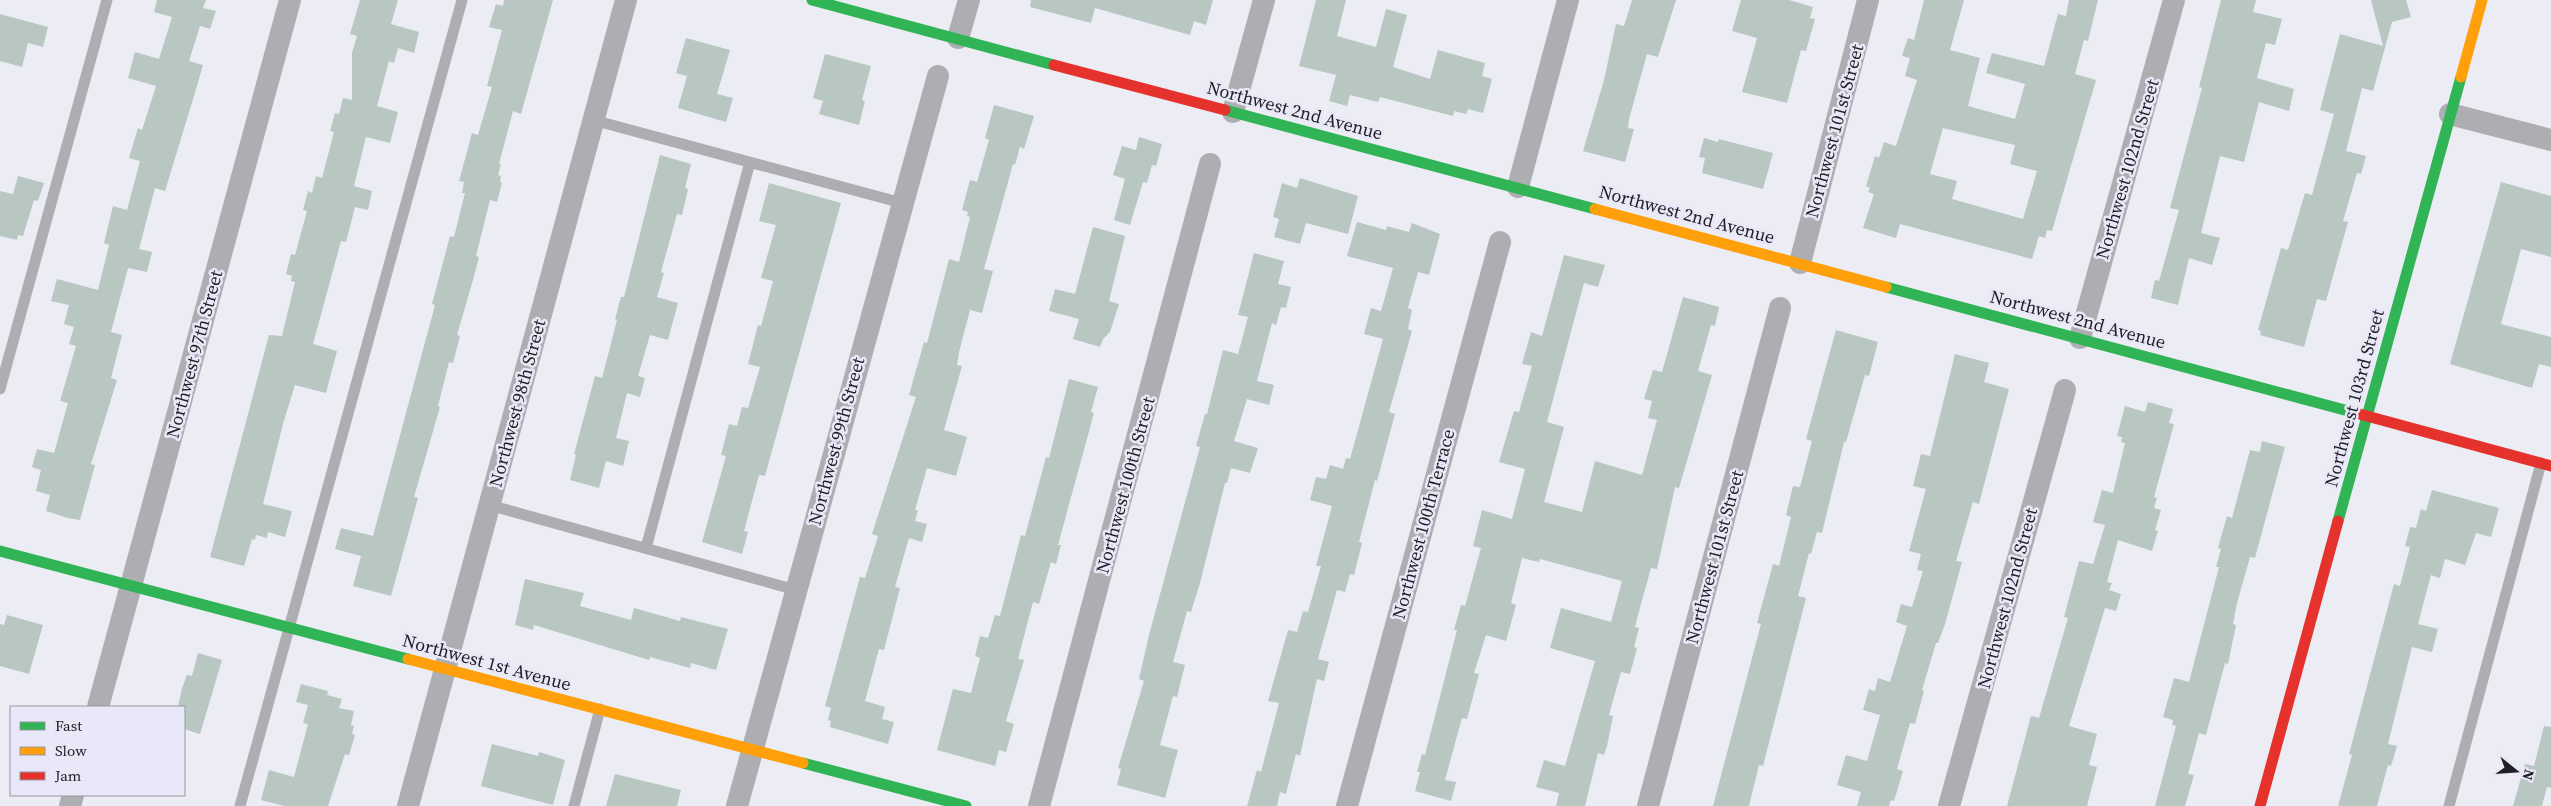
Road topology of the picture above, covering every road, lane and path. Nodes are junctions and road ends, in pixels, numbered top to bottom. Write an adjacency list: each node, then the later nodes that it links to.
1 (107, 0): 26 (lane)
2 (290, 0): 33 (street, Northwest 97th Street)
3 (462, 0): 35 (lane)
4 (626, 0): 16 (street, Northwest 98th Street)
5 (812, 0): 12 (street, Northwest 2nd Avenue)
6 (968, 0): 12 (street)
7 (1264, 0): 14 (street)
8 (1568, 0): 20 (street)
9 (1868, 0): 23 (street, Northwest 101st Street)
10 (2174, 0): 25 (street, Northwest 102nd Street)
11 (2482, 0): 15 (street, Northwest 103rd Street)
12 (958, 38): 14 (street, Northwest 2nd Avenue)
13 (938, 76): 21 (street, Northwest 99th Street)
14 (1233, 112): 20 (street, Northwest 2nd Avenue)
15 (2450, 114): 17 (street); 28 (street, Northwest 103rd Street)
16 (593, 120): 18 (lane); 30 (street, Northwest 98th Street)
17 (2551, 140)
18 (750, 162): 21 (lane); 31 (lane)
19 (1210, 164): 45 (street, Northwest 100th Street)
20 (1518, 187): 23 (street, Northwest 2nd Avenue)
21 (902, 203): 34 (street, Northwest 99th Street)
22 (1500, 242): 46 (street, Northwest 100th Terrace)
23 (1800, 263): 25 (street, Northwest 2nd Avenue)
24 (1780, 308): 47 (street, Northwest 101st Street)
25 (2080, 338): 28 (street, Northwest 2nd Avenue)
26 (0, 389)
27 (2064, 390): 48 (street, Northwest 102nd Street)
28 (2367, 416): 29 (street, Northwest 2nd Avenue); 49 (street, Northwest 103rd Street)
29 (2546, 464): 50 (lane)
30 (490, 505): 31 (lane); 36 (street, Northwest 98th Street)
31 (646, 548): 34 (lane)
32 (0, 551): 33 (street, Northwest 1st Avenue)
33 (131, 586): 35 (street, Northwest 1st Avenue); 37 (street, Northwest 97th Street)
34 (796, 590): 39 (street, Northwest 99th Street)
35 (289, 627): 36 (street, Northwest 1st Avenue); 40 (lane)
36 (446, 669): 38 (street, Northwest 1st Avenue); 41 (street, Northwest 98th Street)
37 (98, 706)
38 (600, 709): 39 (street, Northwest 1st Avenue); 42 (lane)
39 (752, 749): 43 (street, Northwest 99th Street); 44 (street, Northwest 1st Avenue)
40 (240, 806)
41 (408, 806)
42 (574, 806)
43 (737, 806)
44 (966, 806)
45 (1040, 806)
46 (1347, 806)
47 (1648, 806)
48 (1949, 806)
49 (2260, 806)
50 (2449, 806)

